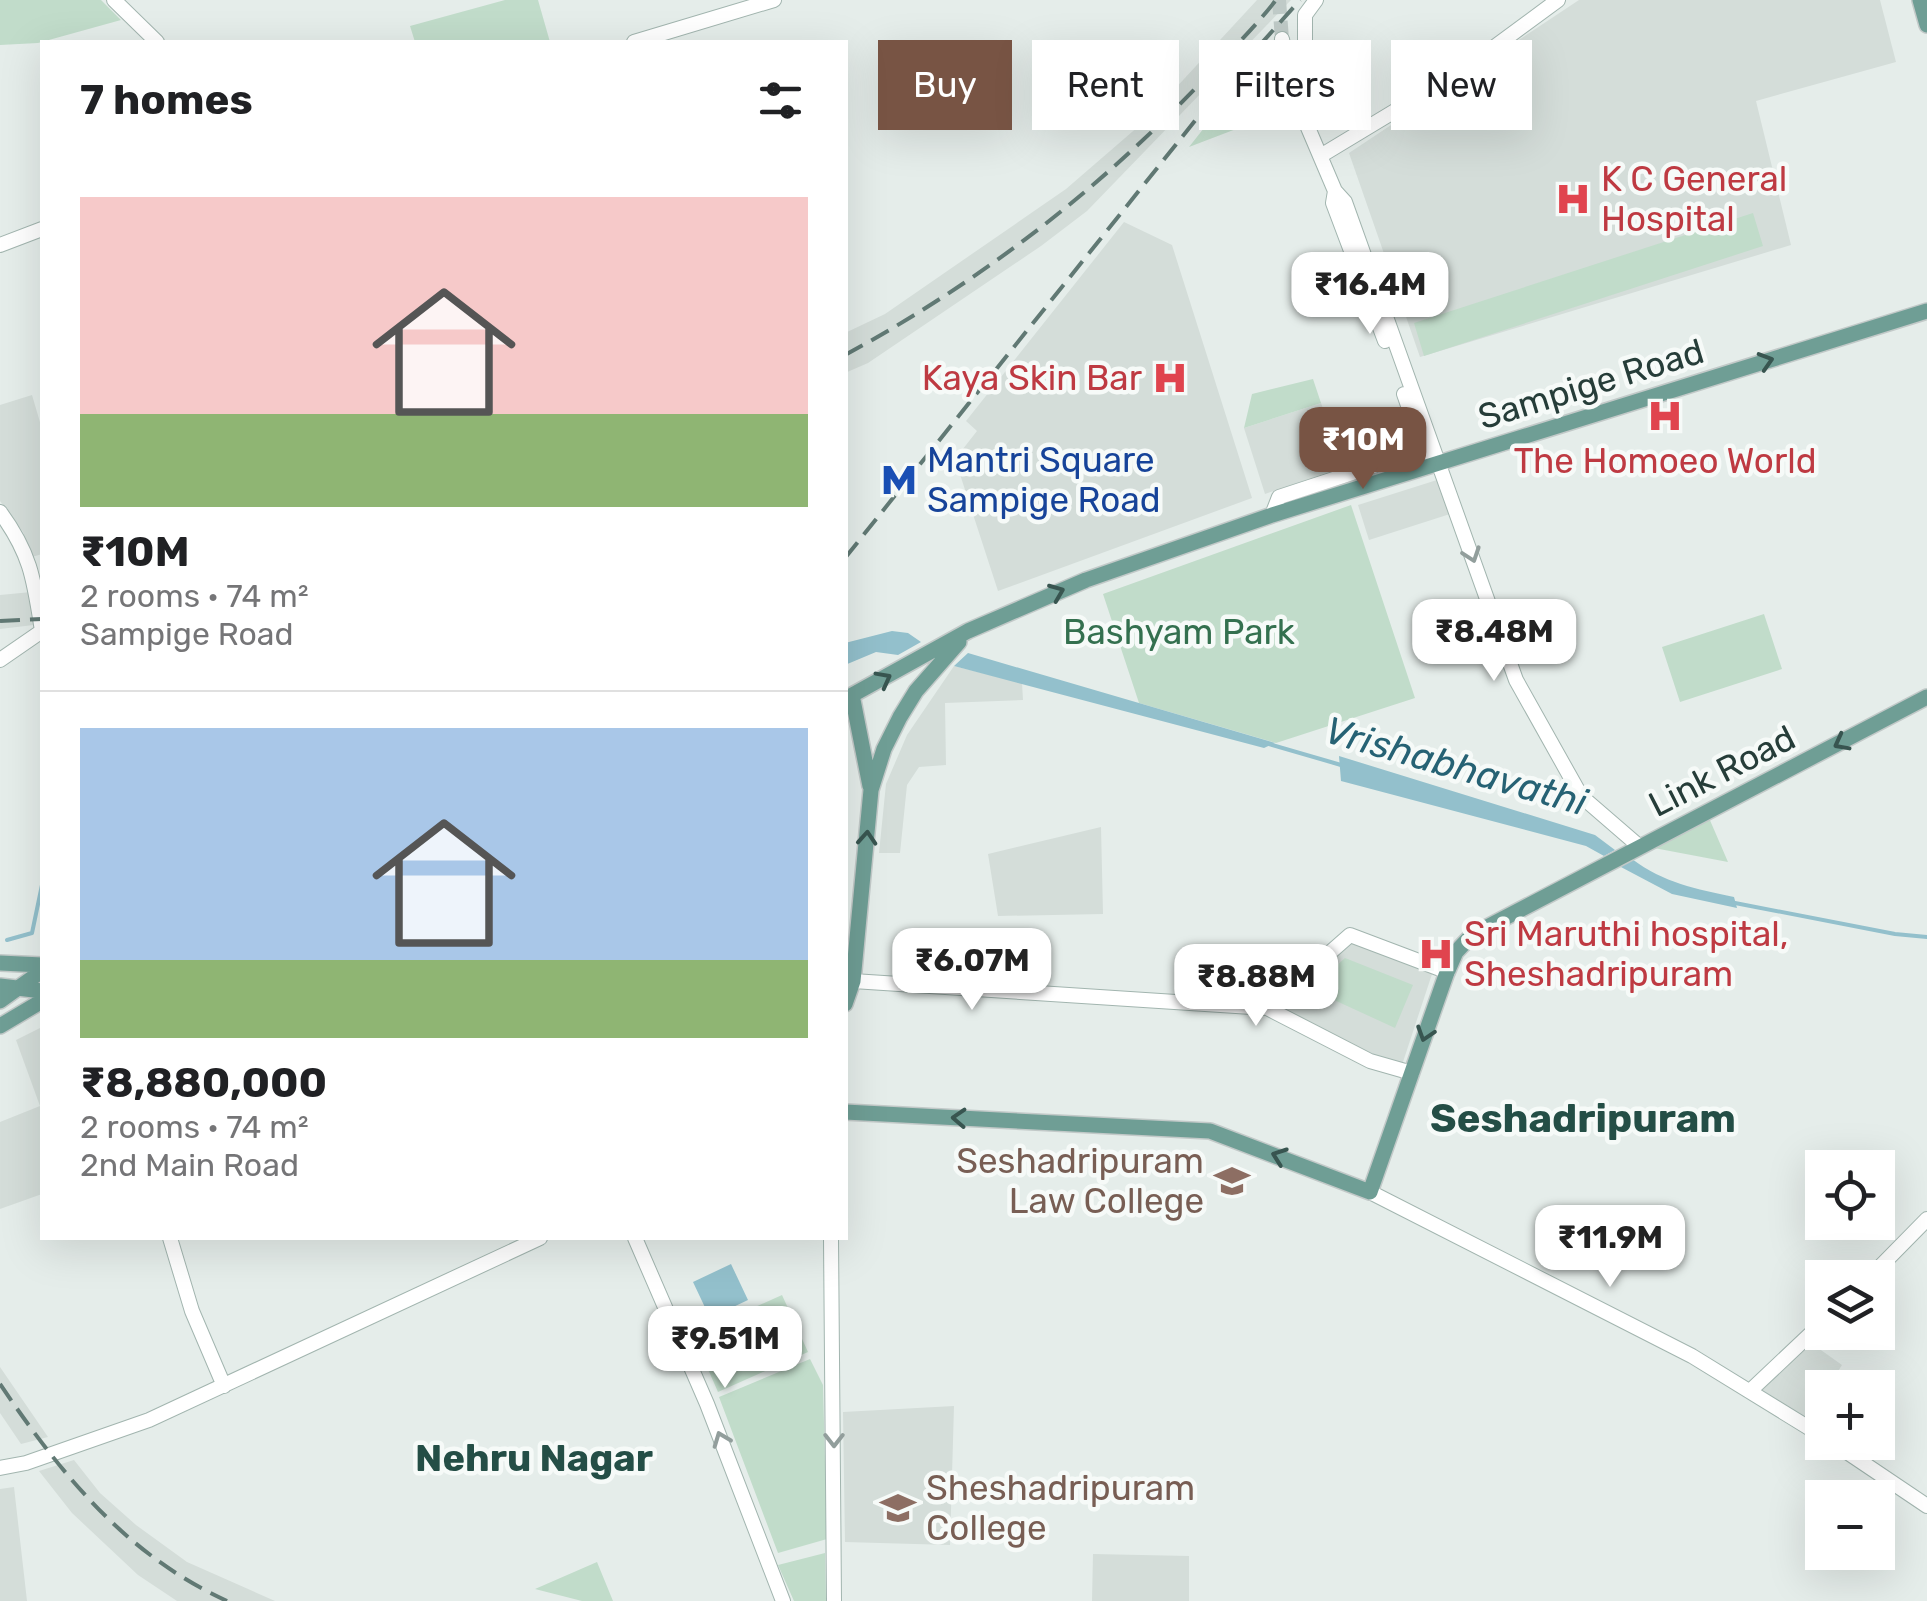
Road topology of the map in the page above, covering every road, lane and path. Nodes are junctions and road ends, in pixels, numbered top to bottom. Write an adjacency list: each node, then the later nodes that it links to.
1 (114, 0): 7 (main road)
2 (774, 0): 8 (main road)
3 (1316, 0): 9 (main road)
4 (1558, 0): 11 (main road)
5 (1920, 0): 6 (main road)
6 (1927, 25)
7 (155, 40)
8 (641, 40)
9 (1305, 40)
10 (1311, 130): 11 (main road)
11 (1322, 155): 15 (main road)
12 (40, 230): 13 (main road)
13 (0, 245)
14 (1927, 311): 16 (main road, Sampige Road, one-way to 14)
15 (1428, 448): 16 (main road); 18 (main road, Sampige Road)
16 (1434, 464): 18 (main road, Sampige Road); 26 (main road, one-way to 26)
17 (0, 512): 19 (main road)
18 (1272, 515): 21 (main road, Sampige Road, one-way to 18)
19 (40, 618)
20 (40, 631): 22 (main road)
21 (958, 639): 23 (main road, Sampige Road, one-way to 21); 25 (main road)
22 (0, 660)
23 (849, 697): 25 (main road)
24 (1927, 697): 26 (main road, Link Road, one-way to 26)
25 (871, 790): 31 (main road, one-way to 25)
26 (1626, 854): 30 (main road, Link Road)
27 (0, 963): 28 (main road)
28 (40, 968)
29 (40, 970): 33 (main road)
30 (1448, 972): 38 (main road); 40 (main road, Link Road, one-way to 40)
31 (853, 981): 35 (main road); 38 (main road)
32 (0, 986): 33 (main road)
33 (21, 988): 34 (main road); 36 (main road)
34 (40, 991)
35 (848, 995)
36 (0, 1001)
37 (40, 1002): 39 (main road)
38 (1267, 1008): 40 (main road)
39 (0, 1026)
40 (1412, 1073): 42 (main road, Link Road)
41 (848, 1112): 42 (main road, one-way to 41)
42 (1370, 1192): 51 (main road)
43 (1927, 1219): 48 (main road)
44 (171, 1240): 50 (main road)
45 (536, 1240): 50 (main road)
46 (637, 1240): 56 (main road, one-way to 46)
47 (831, 1240): 57 (main road, one-way to 57)
48 (1886, 1260)
49 (1805, 1338): 51 (main road)
50 (224, 1386): 54 (main road)
51 (1751, 1390): 52 (main road)
52 (1805, 1425)
53 (1859, 1460): 55 (main road)
54 (0, 1468)
55 (1927, 1506)
56 (783, 1601)
57 (834, 1601)

